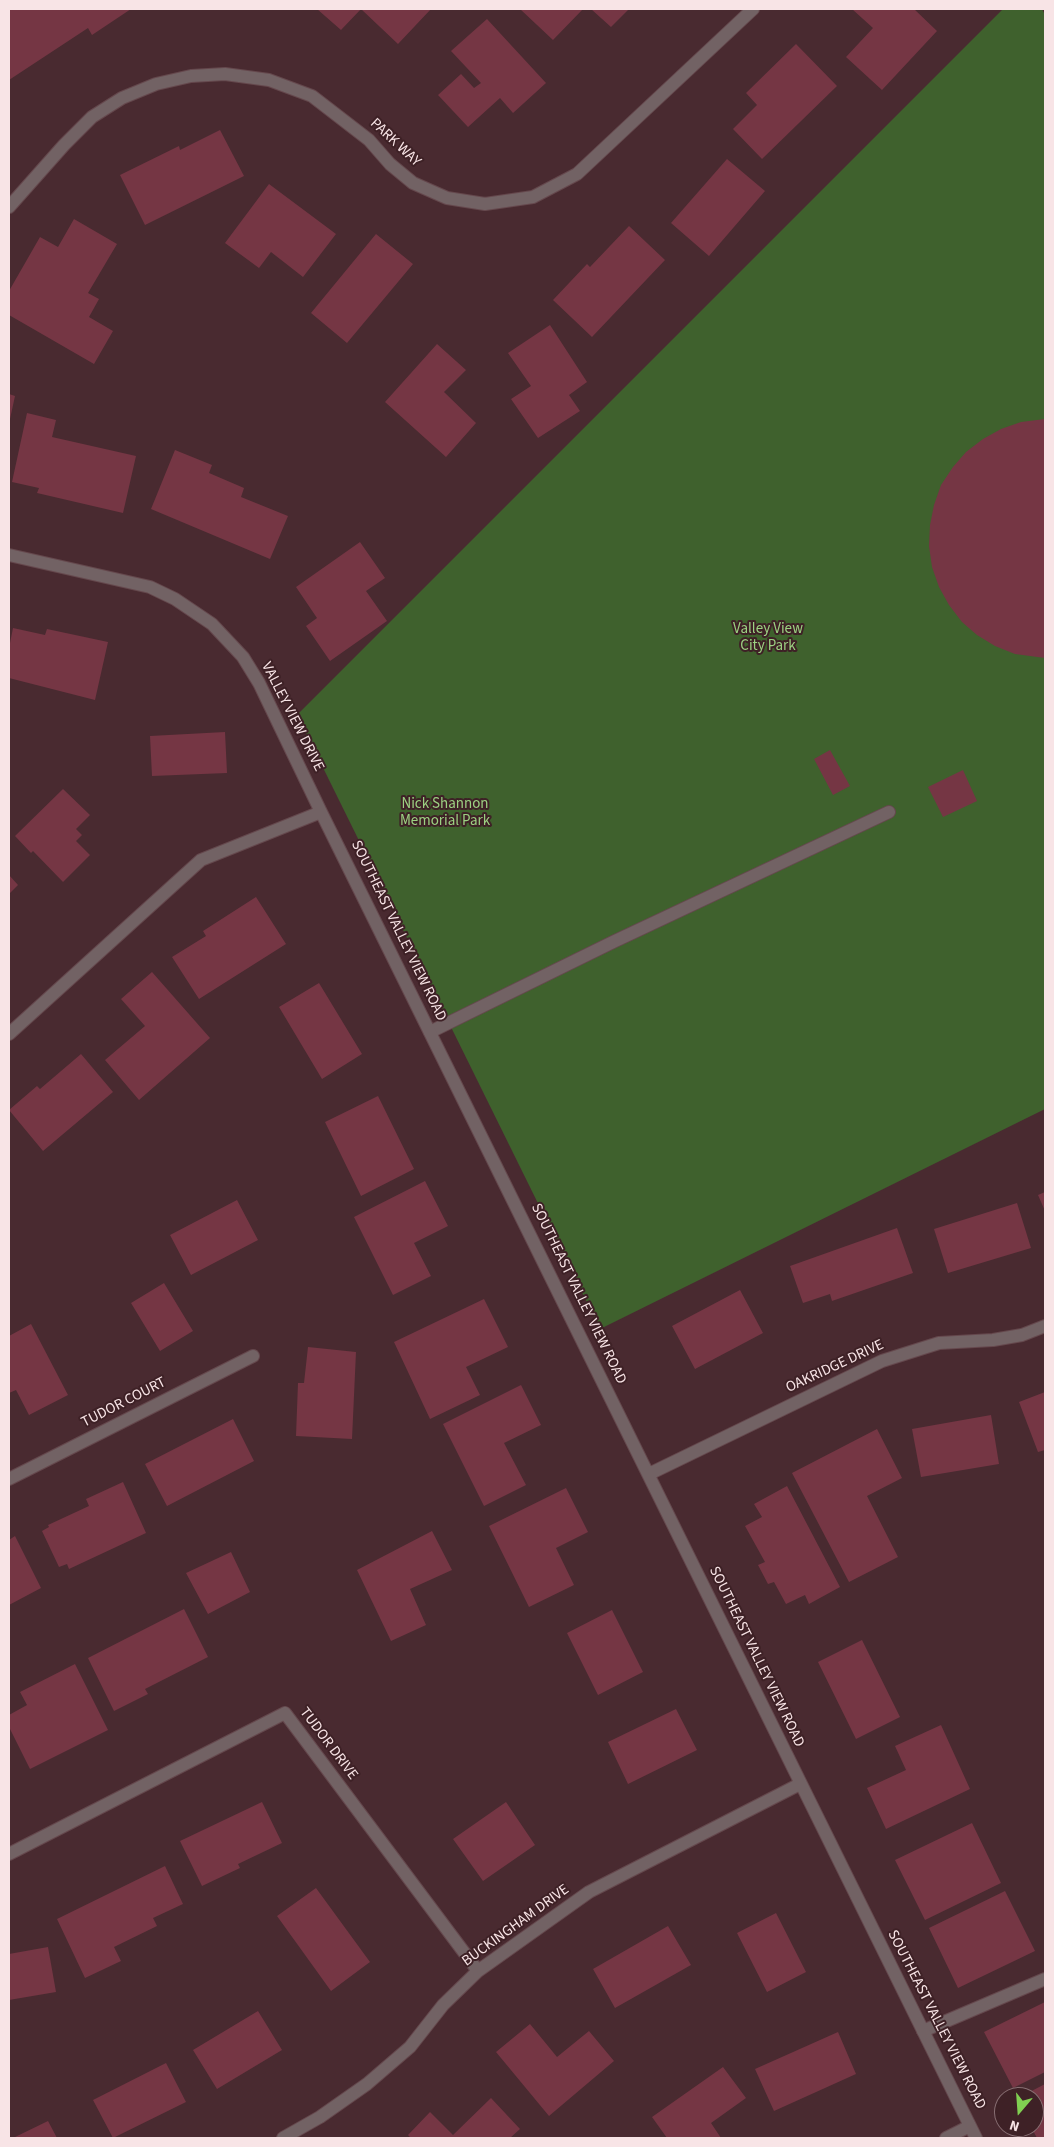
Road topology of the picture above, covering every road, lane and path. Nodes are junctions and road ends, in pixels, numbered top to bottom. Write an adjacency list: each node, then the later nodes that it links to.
1 (752, 9): 2 (street, PARK WAY)
2 (9, 207)
3 (9, 555): 4 (street, VALLEY VIEW DRIVE)
4 (321, 812): 6 (street, SOUTHEAST VALLEY VIEW ROAD); 7 (street)
5 (889, 812): 6 (street)
6 (430, 1032): 10 (street, SOUTHEAST VALLEY VIEW ROAD)
7 (9, 1034)
8 (1045, 1326): 10 (street, OAKRIDGE DRIVE)
9 (253, 1356): 11 (street, TUDOR COURT)
10 (649, 1474): 12 (street, SOUTHEAST VALLEY VIEW ROAD)
11 (9, 1479)
12 (800, 1784): 14 (street, BUCKINGHAM DRIVE); 16 (street, SOUTHEAST VALLEY VIEW ROAD)
13 (9, 1854): 14 (street, TUDOR DRIVE)
14 (478, 1971): 18 (street, BUCKINGHAM DRIVE)
15 (1045, 1979): 16 (street)
16 (923, 2031): 17 (street, SOUTHEAST VALLEY VIEW ROAD)
17 (970, 2126): 19 (street); 20 (street, SOUTHEAST VALLEY VIEW ROAD)
18 (283, 2138)
19 (946, 2138)
20 (976, 2138)

